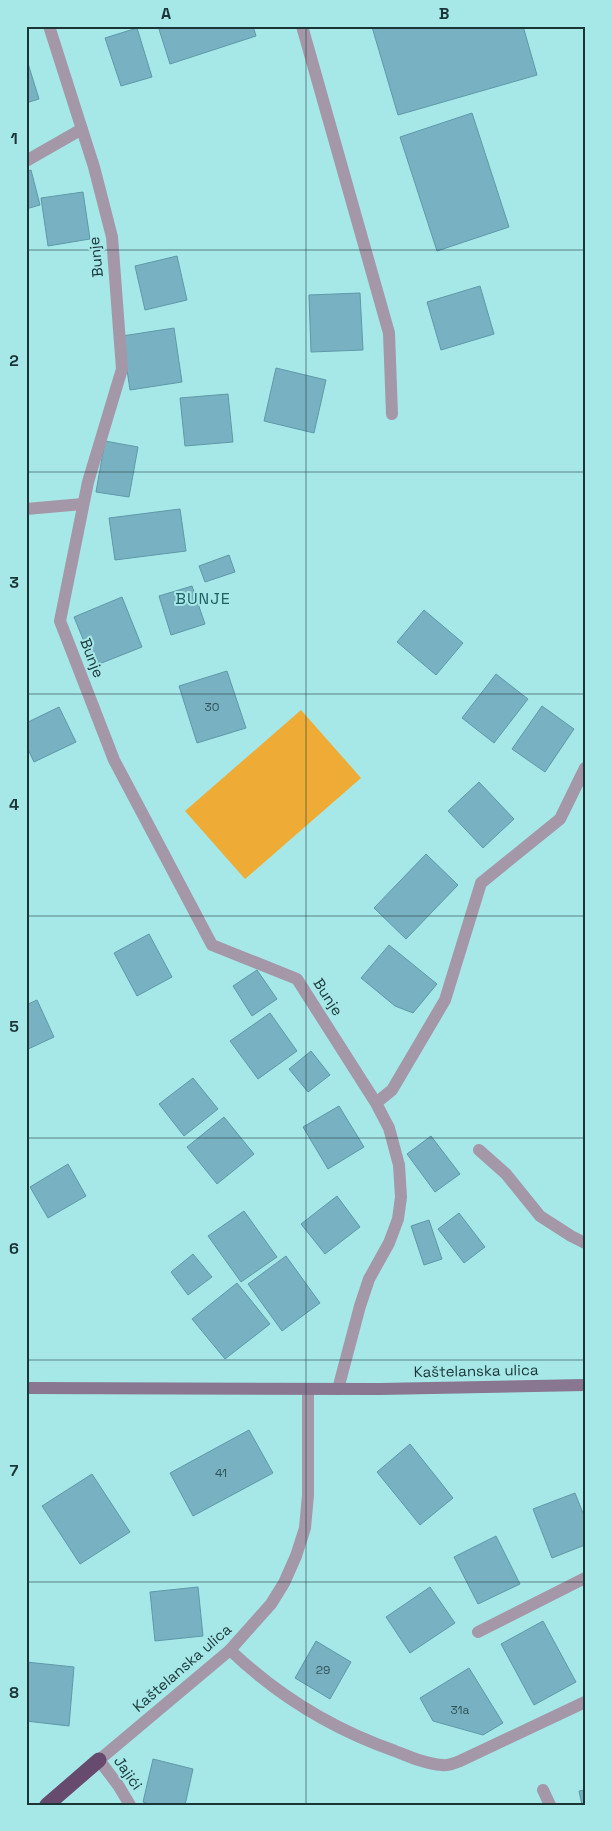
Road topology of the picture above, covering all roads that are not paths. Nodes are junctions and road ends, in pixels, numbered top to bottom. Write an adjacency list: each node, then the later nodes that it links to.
1 (49, 26): 3 (street, Bunje)
2 (302, 26): 5 (street)
3 (82, 129): 4 (street); 6 (street, Bunje)
4 (26, 161)
5 (392, 414)
6 (83, 504): 7 (street); 9 (street, Bunje)
7 (26, 509)
8 (585, 768): 9 (street)
9 (376, 1103): 15 (street, Bunje)
10 (479, 1150): 11 (street)
11 (585, 1243)
12 (585, 1385): 15 (street, Kaštelanska ulica)
13 (26, 1388): 14 (street, Kaštelanska ulica)
14 (308, 1389): 15 (street, Kaštelanska ulica); 18 (street, Kaštelanska ulica)
15 (338, 1389)
16 (585, 1578): 17 (street)
17 (478, 1632)
18 (230, 1650): 19 (street); 20 (street, Kaštelanska ulica)
19 (585, 1702)
20 (99, 1760): 22 (highway); 23 (street, Jajići)
21 (543, 1790): 24 (street)
22 (47, 1805)
23 (130, 1805)
24 (550, 1805)

